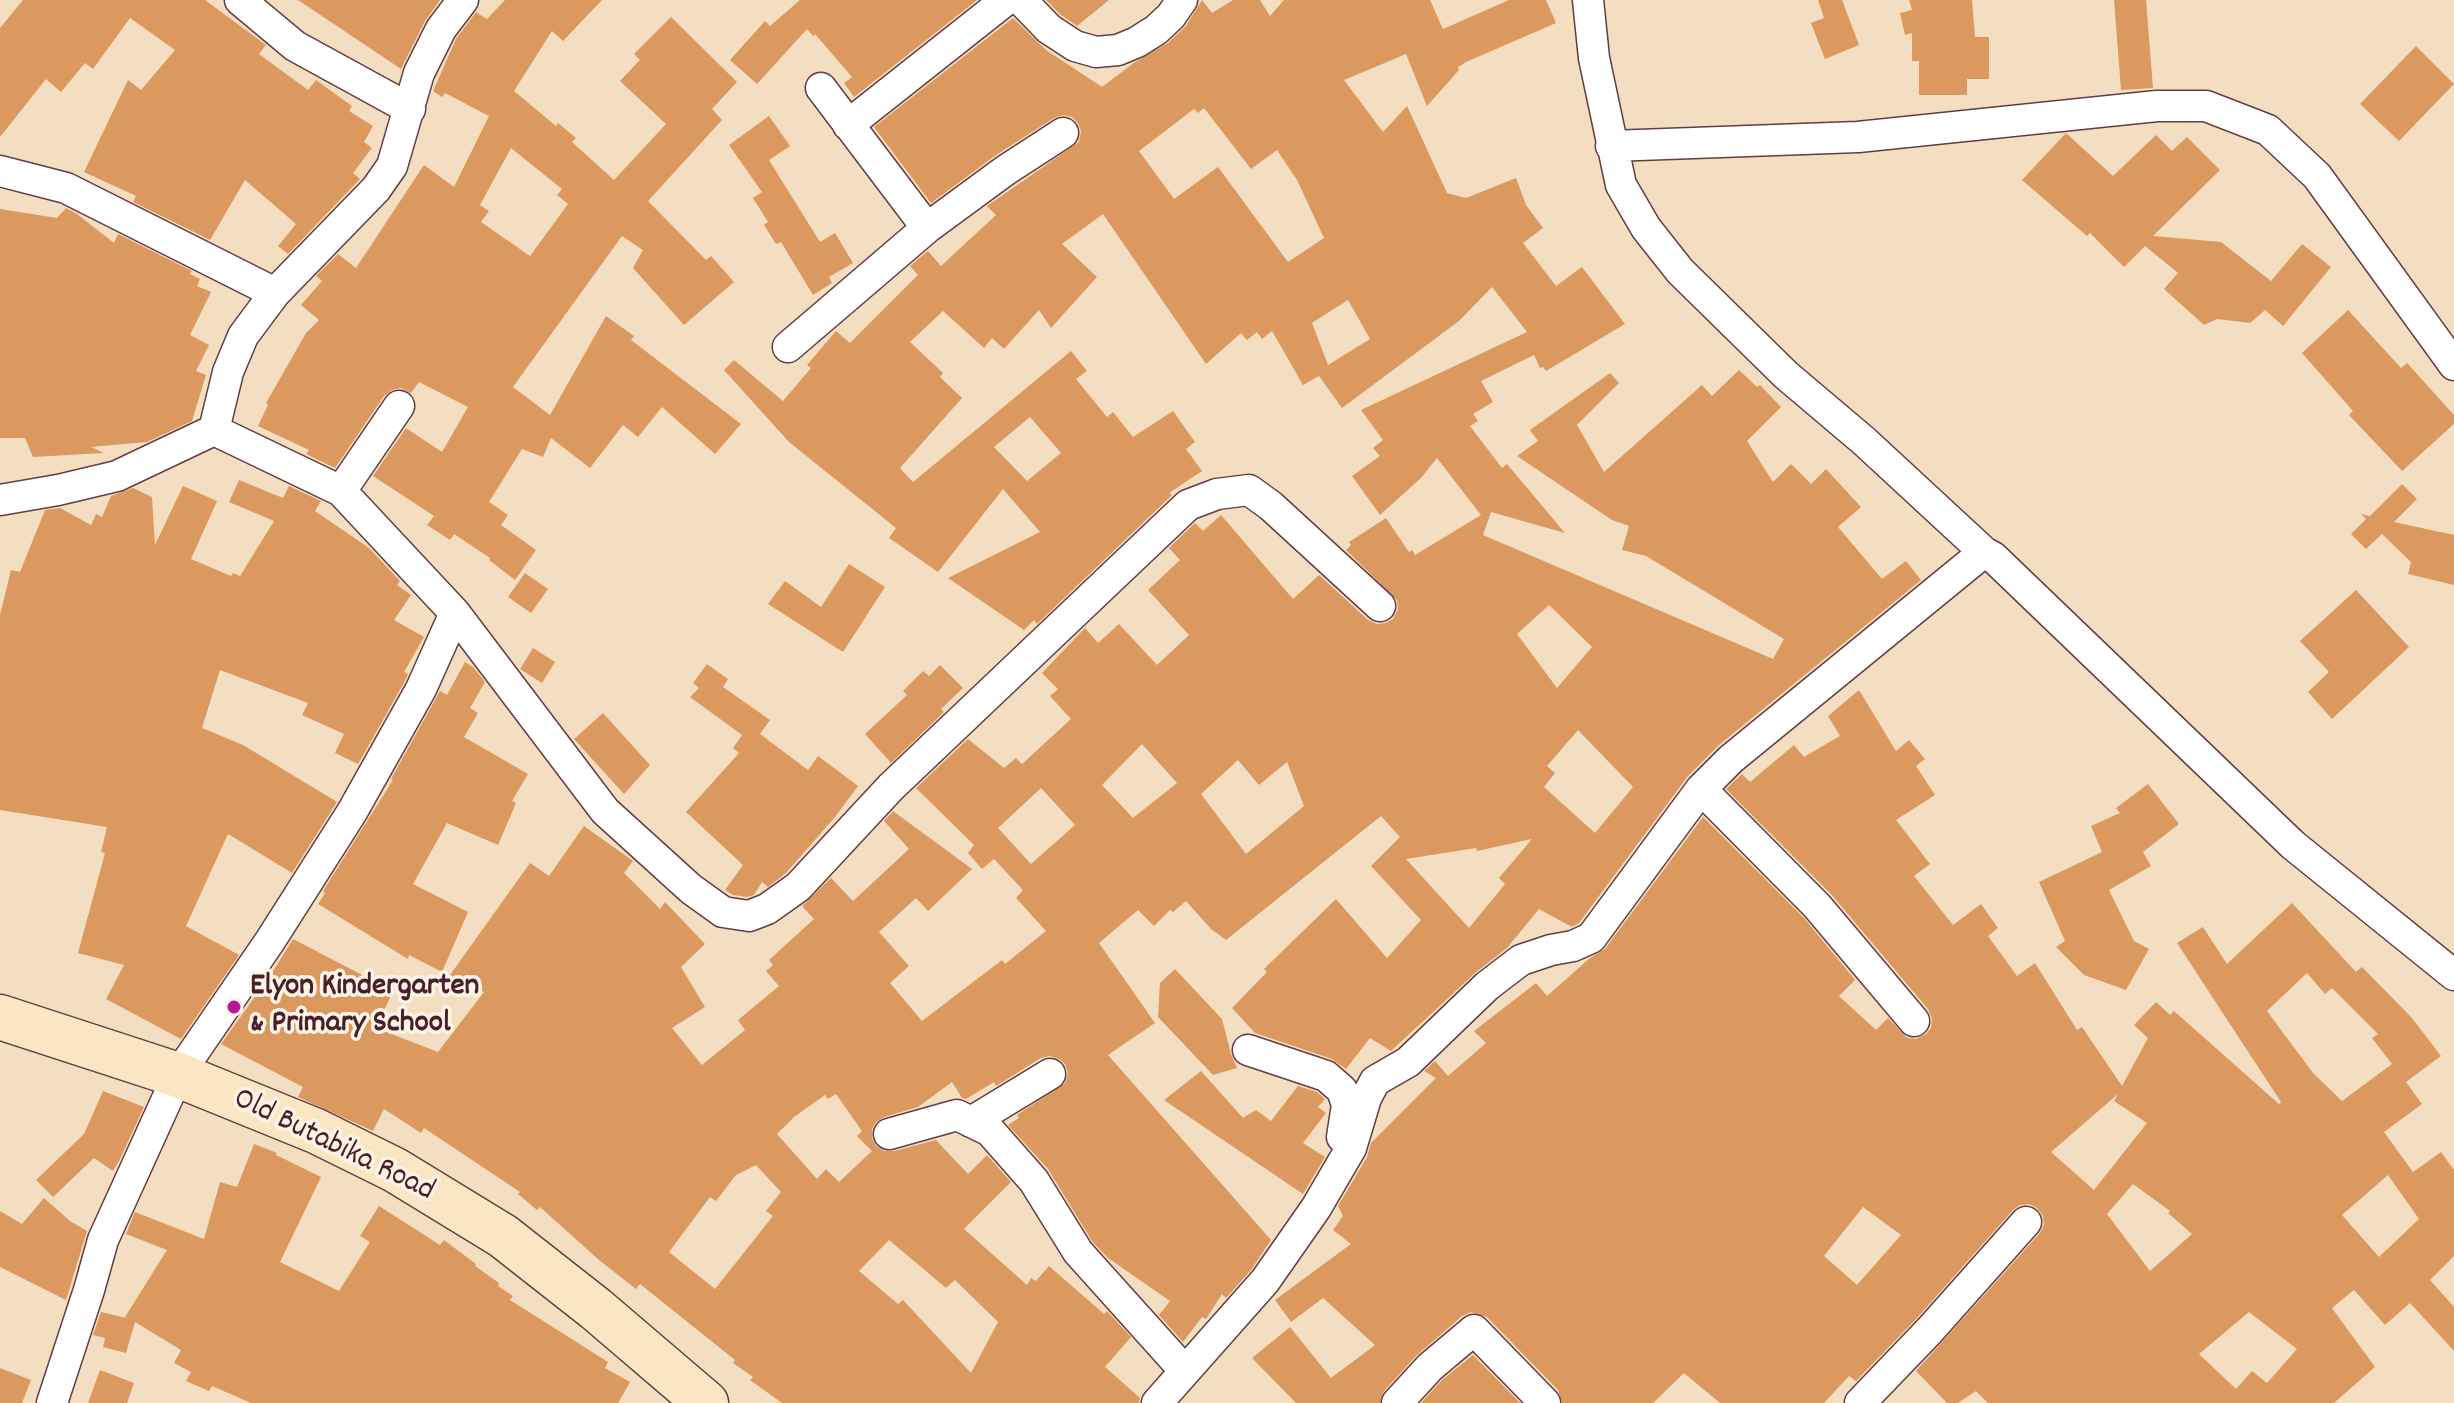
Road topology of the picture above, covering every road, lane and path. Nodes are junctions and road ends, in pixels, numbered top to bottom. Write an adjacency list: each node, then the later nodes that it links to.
1 (240, 0): 8 (street)
2 (463, 0): 8 (street)
3 (1006, 0): 9 (street)
4 (1021, 0): 5 (street)
5 (1182, 0)
6 (1588, 0): 11 (street)
7 (821, 88): 9 (street)
8 (410, 109): 14 (street)
9 (848, 125): 13 (street)
10 (1063, 133): 13 (street)
11 (1611, 146): 16 (street); 21 (street)
12 (0, 171): 14 (street)
13 (927, 228): 15 (street)
14 (275, 293): 18 (street)
15 (788, 347)
16 (2454, 365)
17 (399, 406): 19 (street)
18 (214, 430): 19 (street); 20 (street)
19 (341, 491): 23 (street)
20 (0, 500)
21 (1984, 552): 24 (street); 25 (street)
22 (1380, 606): 23 (street)
23 (455, 613): 30 (street)
24 (1701, 789): 27 (street); 33 (street)
25 (2454, 975)
26 (0, 1017): 30 (main road, Old Butabika Road)
27 (1914, 1021)
28 (1248, 1050): 33 (street)
29 (1050, 1074): 31 (street)
30 (178, 1075): 36 (street); 37 (main road, Old Butabika Road)
31 (971, 1122): 32 (street); 35 (street)
32 (889, 1134)
33 (1340, 1167): 35 (street)
34 (2026, 1222): 41 (street)
35 (1184, 1370): 38 (street)
36 (52, 1403)
37 (706, 1403)
38 (1157, 1403)
39 (1397, 1403): 40 (street)
40 (1545, 1403)
41 (1860, 1403)

